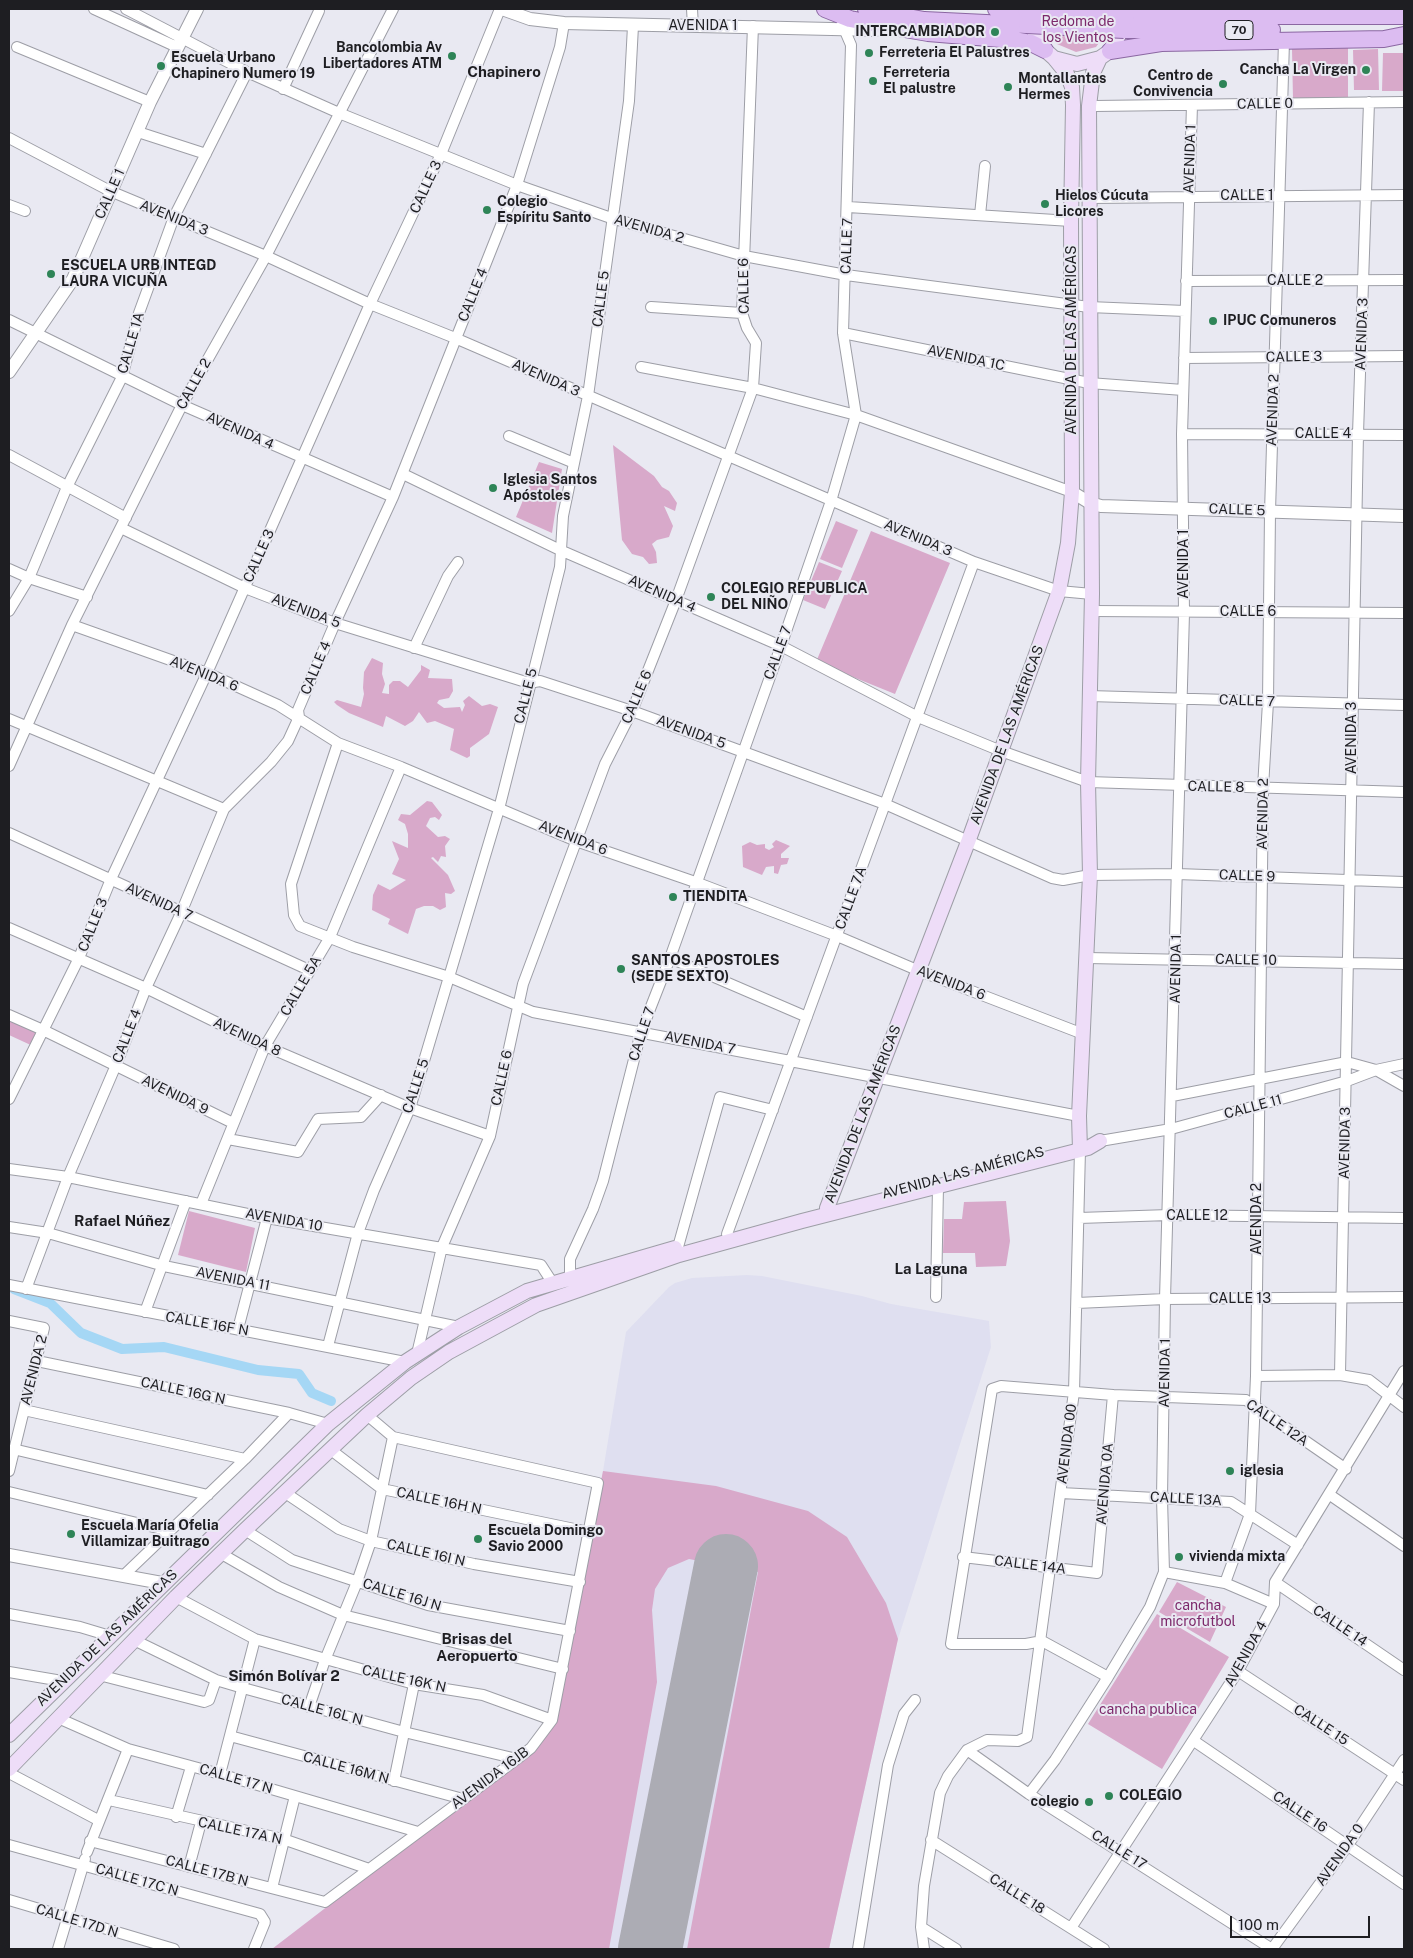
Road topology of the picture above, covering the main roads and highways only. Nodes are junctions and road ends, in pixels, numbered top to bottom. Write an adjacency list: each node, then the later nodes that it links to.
1 (866, 9): 7 (main road, 70, bridge)
2 (996, 9): 7 (main road, 70, bridge)
3 (1036, 9): 11 (main road, AVENIDA DE LAS AMÉRICAS)
4 (1404, 9): 8 (main road)
5 (829, 10): 11 (main road)
6 (1404, 16): 8 (main road, 70)
7 (1124, 18): 8 (main road, 70); 12 (main road, AVENIDA DE LAS AMÉRICAS)
8 (1356, 19): 9 (main road, 70)
9 (1404, 30)
10 (1404, 35): 12 (main road)
11 (1050, 54): 12 (main road); 15 (main road, AVENIDA DE LAS AMÉRICAS)
12 (1104, 55): 14 (main road, AVENIDA DE LAS AMÉRICAS)
13 (1100, 1141): 14 (main road, AVENIDA DE LAS AMÉRICAS)
14 (1080, 1146): 15 (main road, AVENIDA LAS AMÉRICAS); 17 (main road, AVENIDA DE LAS AMÉRICAS)
15 (827, 1208): 16 (main road, AVENIDA DE LAS AMÉRICAS)
16 (346, 1409): 17 (main road); 18 (main road, AVENIDA DE LAS AMÉRICAS)
17 (364, 1418): 19 (main road, AVENIDA DE LAS AMÉRICAS)
18 (328, 1424): 19 (main road); 20 (main road, AVENIDA DE LAS AMÉRICAS)
19 (342, 1439): 21 (main road, AVENIDA DE LAS AMÉRICAS)
20 (10, 1732): 21 (main road)
21 (36, 1741): 22 (main road, AVENIDA DE LAS AMÉRICAS)
22 (9, 1771)

